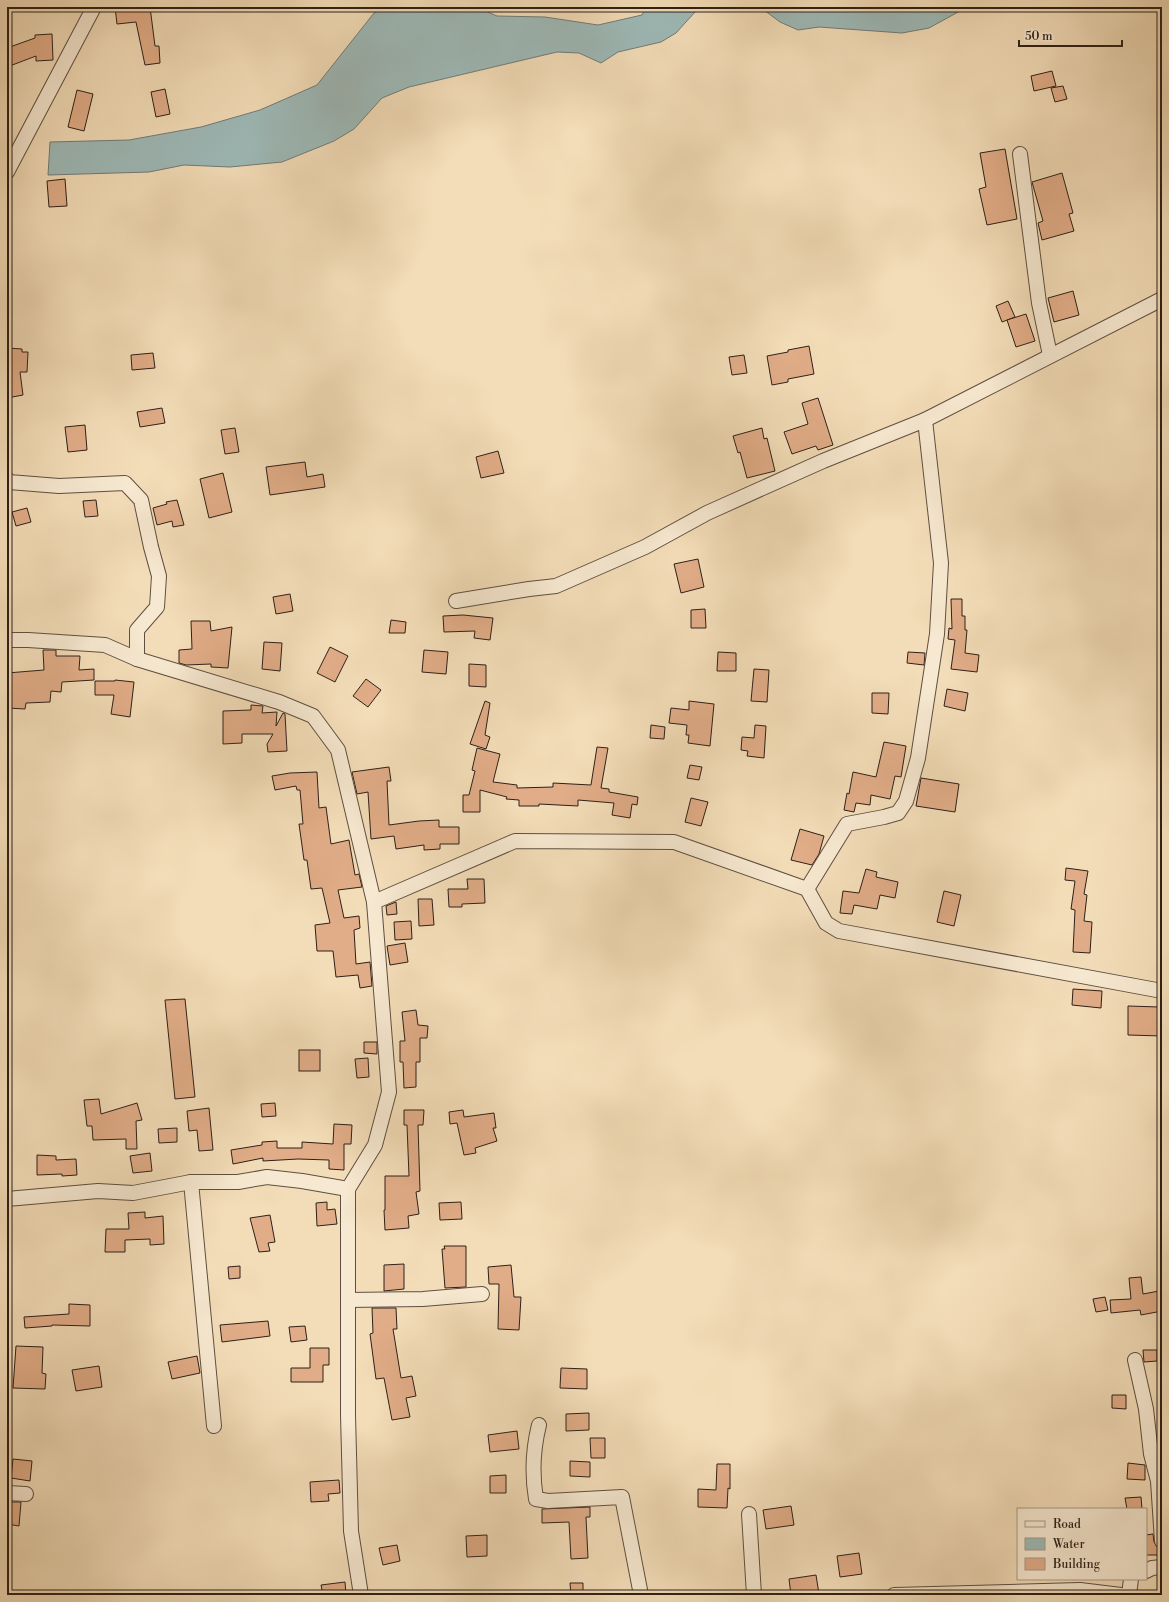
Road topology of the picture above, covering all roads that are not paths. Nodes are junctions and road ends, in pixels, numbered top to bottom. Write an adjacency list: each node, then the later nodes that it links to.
1 (94, 7): 3 (street)
2 (1020, 154): 5 (street)
3 (7, 172)
4 (1162, 299): 5 (street)
5 (1050, 355): 6 (street)
6 (925, 420): 8 (street); 11 (street)
7 (7, 479): 10 (street)
8 (456, 601)
9 (7, 640): 10 (street)
10 (137, 659): 12 (street)
11 (807, 889): 12 (street); 13 (street)
12 (374, 902): 15 (street)
13 (1162, 991)
14 (192, 1182): 15 (street); 16 (street); 21 (street)
15 (348, 1190): 18 (street)
16 (7, 1199)
17 (482, 1294): 18 (street)
18 (348, 1300): 29 (street)
19 (1135, 1360): 25 (street)
20 (539, 1425): 30 (street)
21 (214, 1426)
22 (7, 1493): 23 (street)
23 (26, 1494)
24 (749, 1514): 31 (street)
25 (1162, 1541)
26 (1162, 1567): 27 (street)
27 (1147, 1570)
28 (1131, 1580): 34 (street)
29 (361, 1595)
30 (641, 1595)
31 (754, 1595)
32 (894, 1595): 33 (street)
33 (1121, 1595)
34 (1129, 1595)

